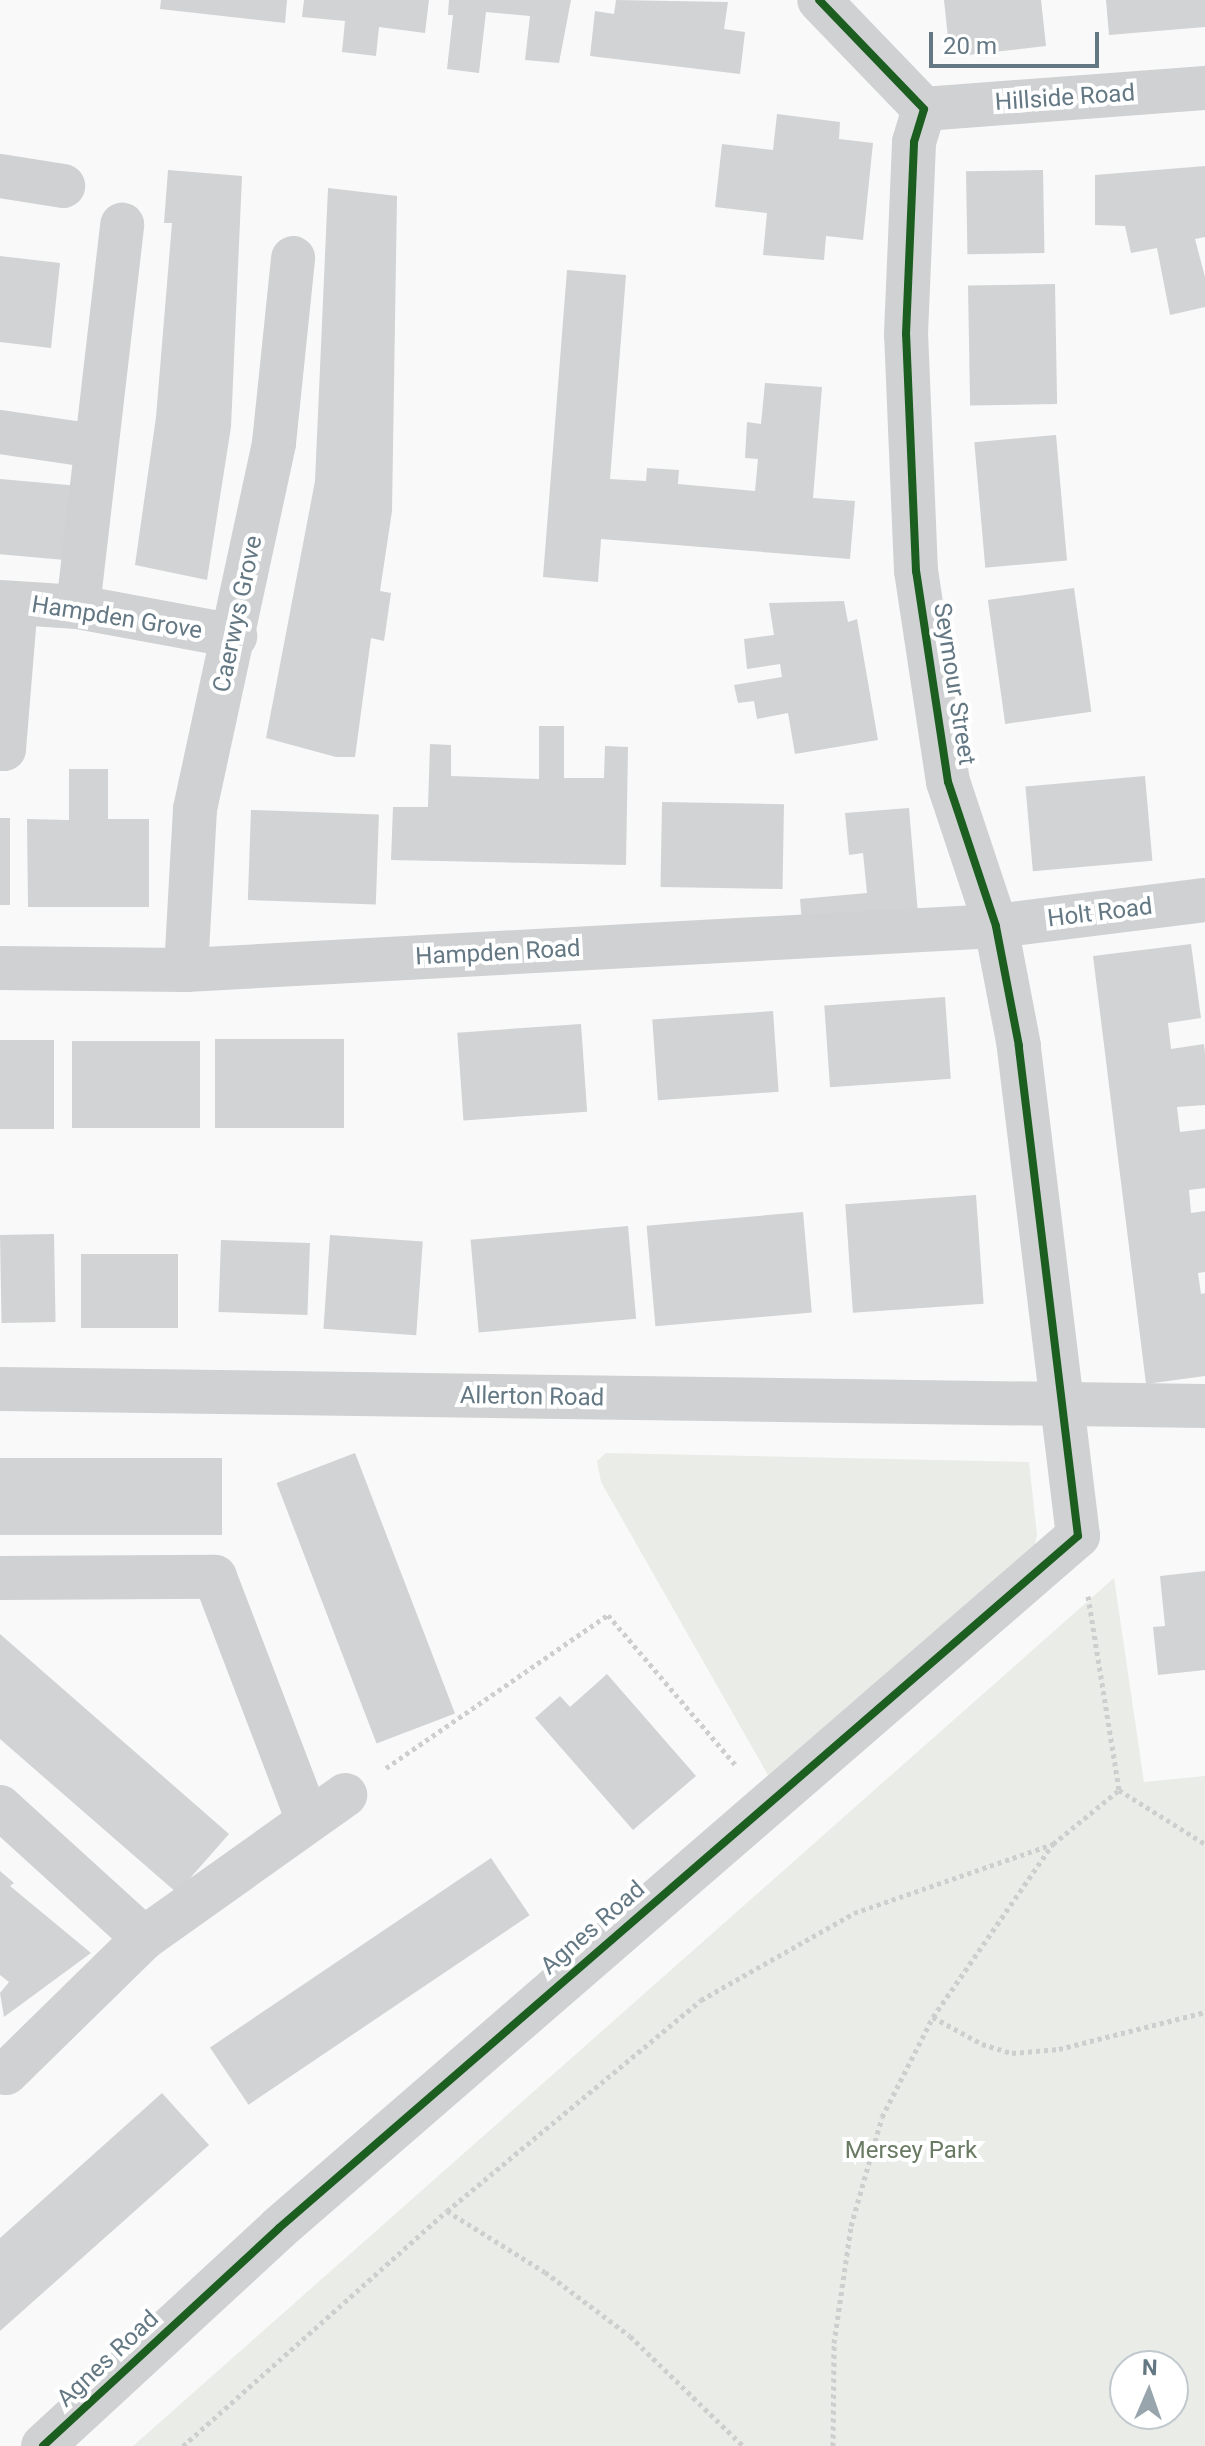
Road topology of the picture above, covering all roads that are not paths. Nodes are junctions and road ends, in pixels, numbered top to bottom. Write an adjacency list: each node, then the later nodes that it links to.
1 (819, 0): 3 (street)
2 (1205, 88): 3 (street, Hillside Road)
3 (924, 109): 15 (street, Seymour Street)
4 (0, 176): 5 (street)
5 (63, 186)
6 (122, 225): 9 (street)
7 (293, 258): 12 (street, Caerwys Grove)
8 (0, 432): 9 (street)
9 (95, 446): 11 (street)
10 (8, 602): 11 (street, Hampden Grove); 13 (street)
11 (78, 607): 12 (street, Hampden Grove)
12 (235, 636): 17 (street, Caerwys Grove)
13 (0, 749)
14 (1205, 900): 15 (street, Holt Road)
15 (996, 926): 17 (street, Hampden Road); 19 (street, Seymour Street)
16 (0, 968): 17 (street, Hampden Road)
17 (186, 970)
18 (0, 1389): 19 (street, Allerton Road)
19 (1064, 1405): 20 (street, Allerton Road); 27 (street, Agnes Road)
20 (1205, 1406)
21 (0, 1578): 24 (street)
22 (345, 1795): 24 (street)
23 (0, 1807): 25 (street)
24 (308, 1821): 25 (street)
25 (144, 1938): 26 (street)
26 (6, 2073)
27 (43, 2446)

